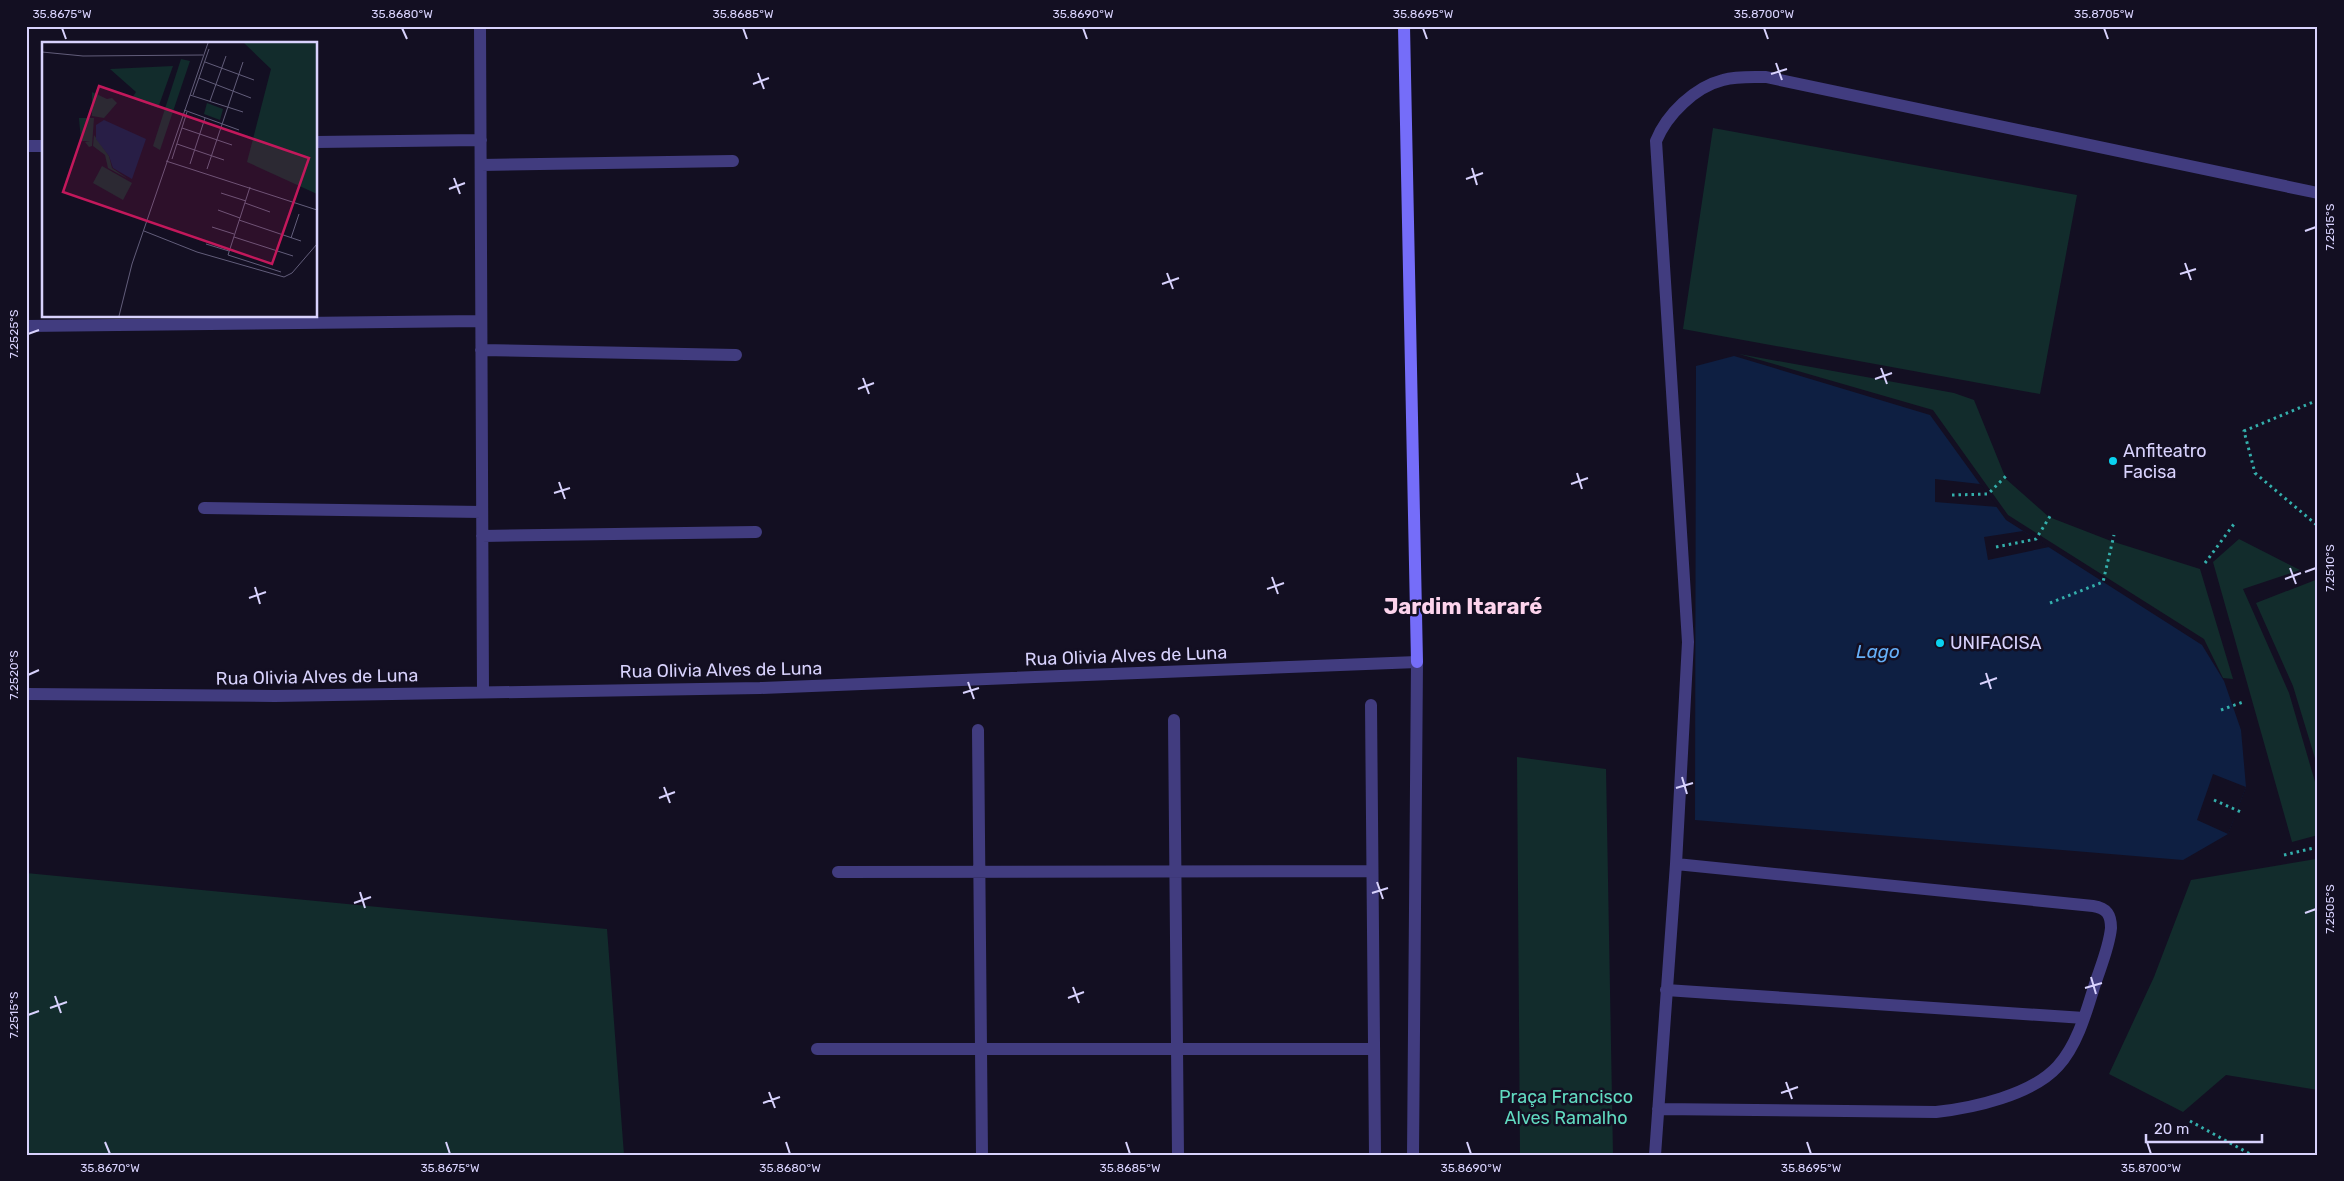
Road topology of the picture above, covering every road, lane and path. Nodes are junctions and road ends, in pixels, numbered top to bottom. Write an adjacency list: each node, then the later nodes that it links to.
1 (480, 26): 3 (street)
2 (1404, 26): 28 (street)
3 (481, 140): 4 (street); 8 (street)
4 (318, 142)
5 (26, 146): 6 (street)
6 (42, 146)
7 (733, 161): 8 (street)
8 (481, 165): 10 (street)
9 (2318, 193): 40 (street)
10 (481, 321): 11 (street); 12 (street)
11 (26, 326)
12 (482, 350): 13 (street); 18 (street)
13 (736, 355)
14 (2318, 400): 21 (path)
15 (2008, 474): 16 (path)
16 (1952, 494)
17 (204, 508): 18 (street)
18 (482, 512): 24 (street)
19 (2052, 513): 25 (path)
20 (2234, 524): 26 (path)
21 (2318, 526)
22 (756, 532): 24 (street)
23 (2114, 535): 27 (path)
24 (482, 536): 29 (street)
25 (1996, 548)
26 (2205, 563)
27 (2050, 603)
28 (1417, 662): 29 (street, Rua Olivia Alves de Luna); 56 (street)
29 (483, 692): 30 (street, Rua Olivia Alves de Luna)
30 (26, 694)
31 (2243, 702): 33 (path)
32 (1371, 705): 42 (street)
33 (2220, 710)
34 (1174, 720): 41 (street)
35 (978, 730): 44 (street)
36 (2214, 800): 37 (path)
37 (2243, 813)
38 (2318, 847): 39 (path)
39 (2284, 854)
40 (1676, 864): 45 (street); 46 (street)
41 (1175, 871): 42 (street); 44 (street); 49 (street)
42 (1372, 871): 50 (street)
43 (838, 872): 44 (street)
44 (979, 872): 48 (street)
45 (1666, 990): 46 (street); 51 (street)
46 (2084, 1018): 51 (street)
47 (817, 1049): 48 (street)
48 (981, 1049): 49 (street); 53 (street)
49 (1177, 1049): 50 (street); 54 (street)
50 (1374, 1049): 55 (street)
51 (1658, 1109): 57 (street)
52 (2190, 1121): 58 (path)
53 (982, 1155)
54 (1178, 1155)
55 (1375, 1155)
56 (1413, 1155)
57 (1656, 1155)
58 (2252, 1155)

